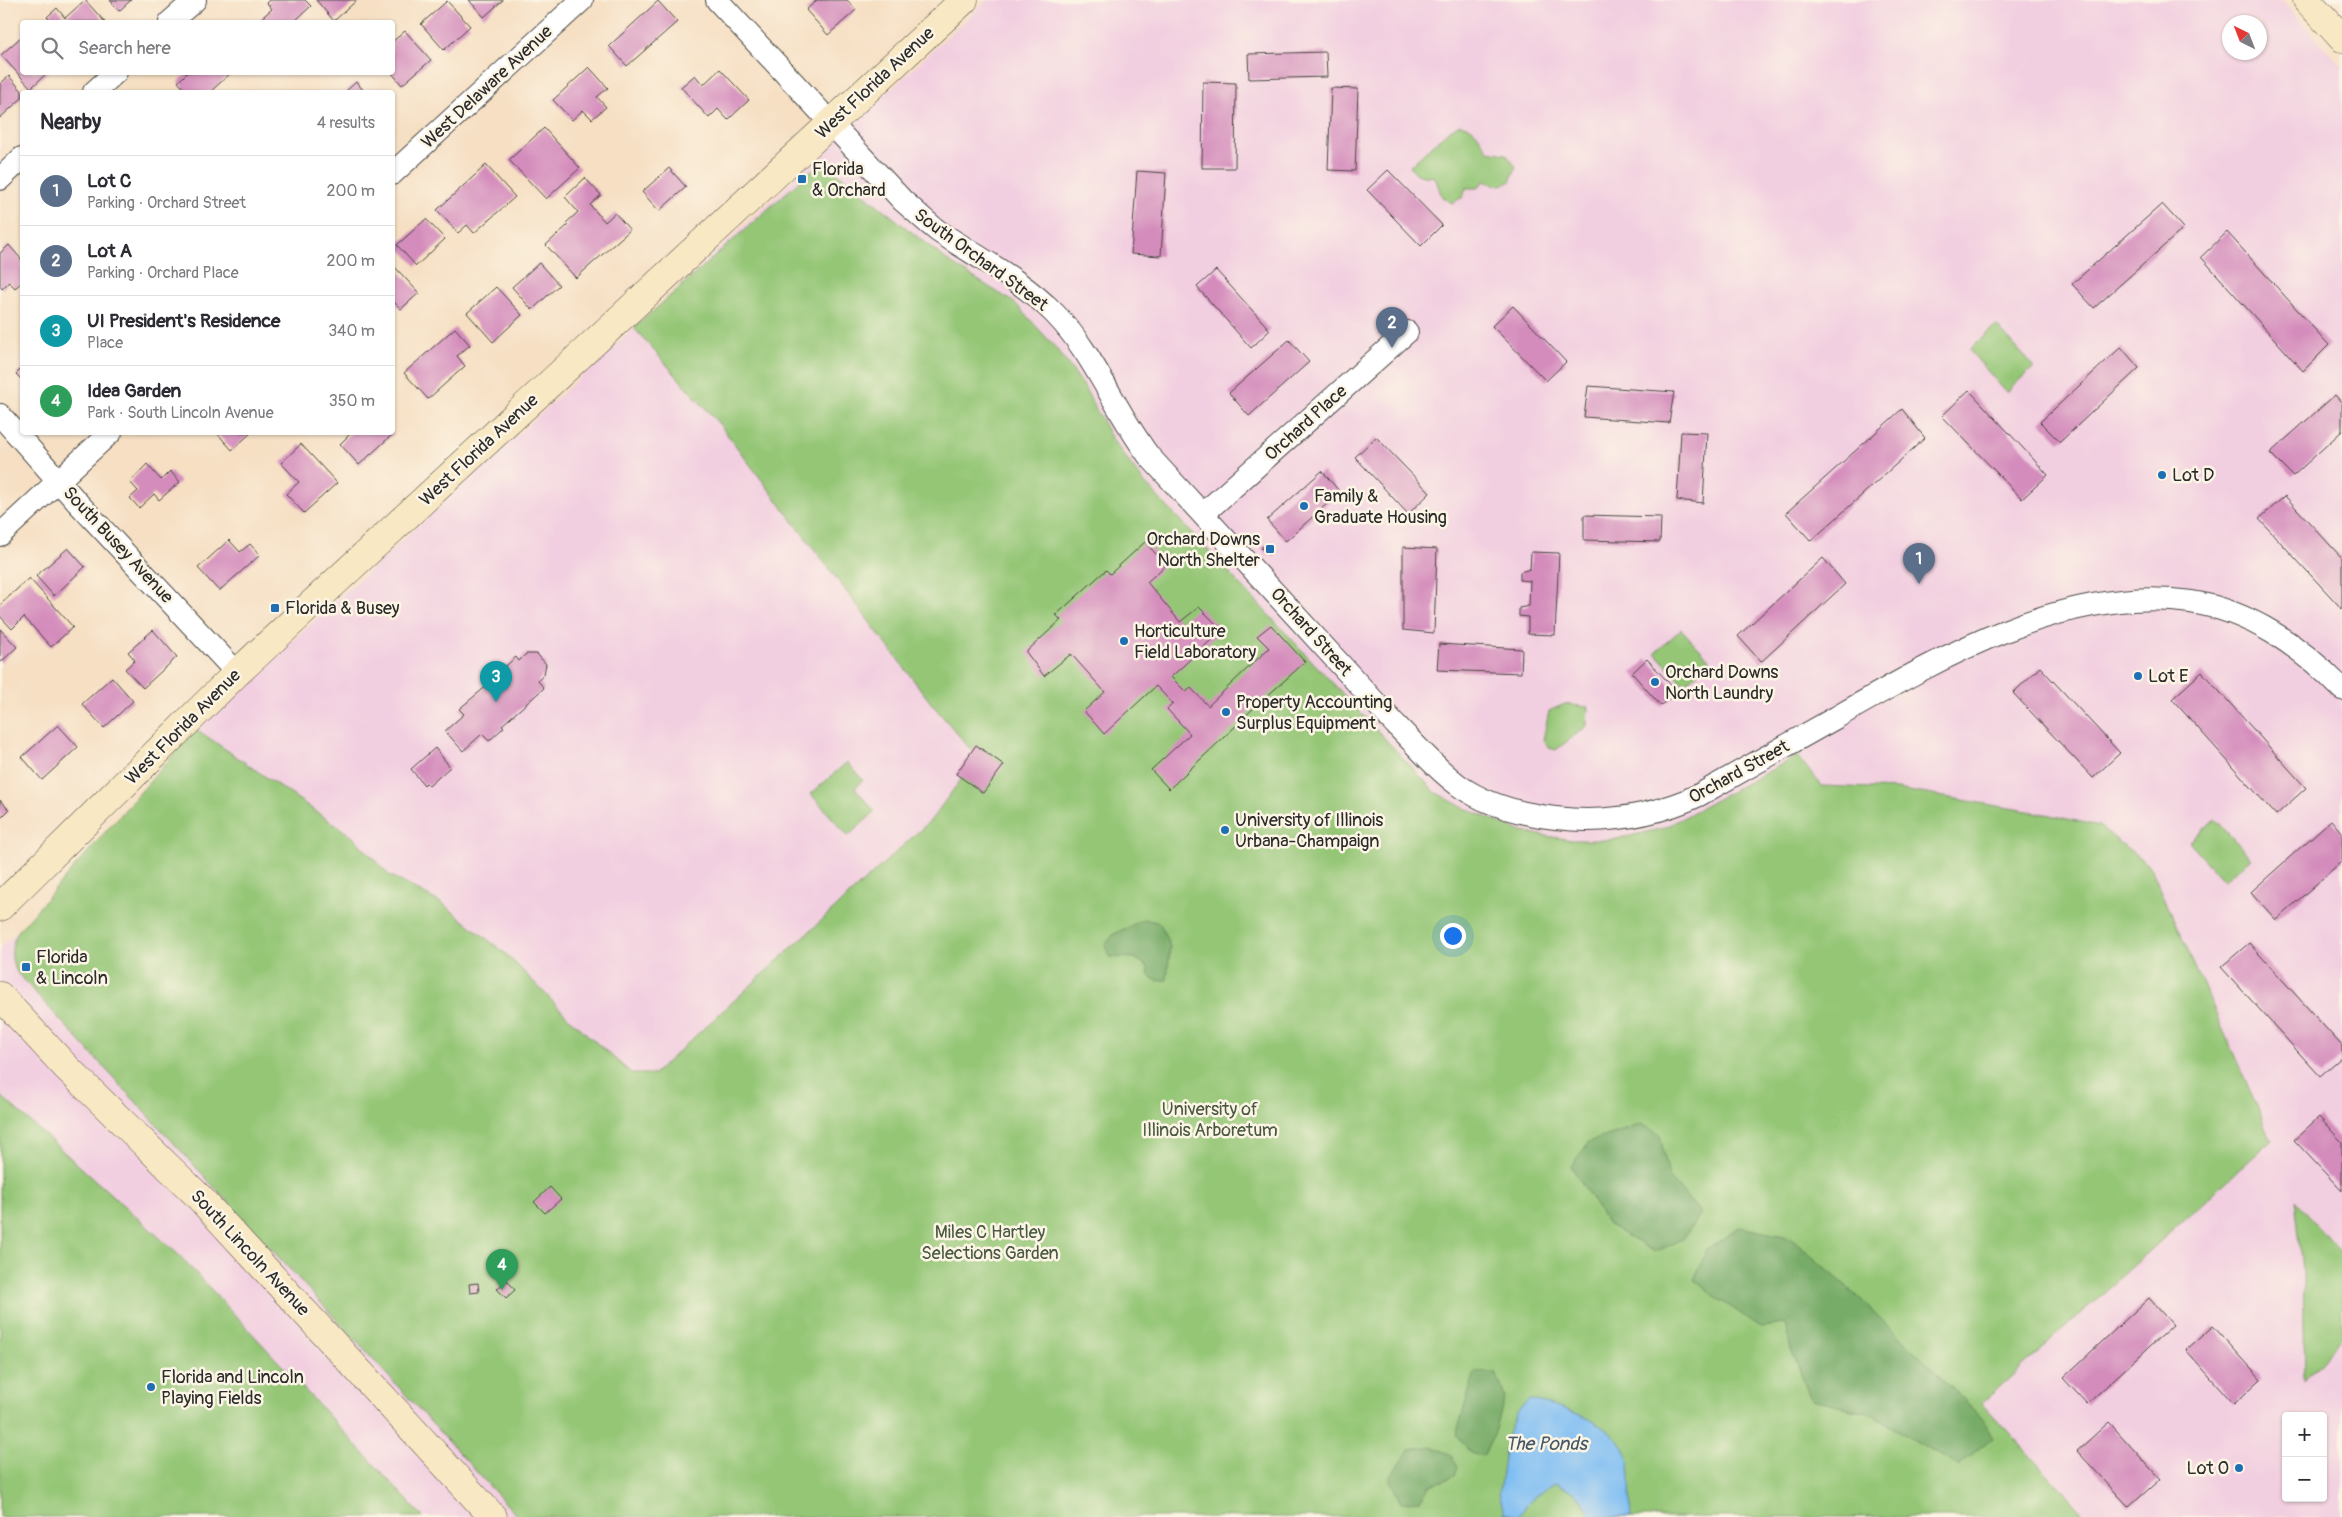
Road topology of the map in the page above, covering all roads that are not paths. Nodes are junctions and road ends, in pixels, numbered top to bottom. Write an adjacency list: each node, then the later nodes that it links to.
1 (195, 0): 6 (street)
2 (582, 0): 12 (street, West Delaware Avenue)
3 (717, 0): 10 (street, South Orchard Street)
4 (964, 0): 10 (main road, West Florida Avenue)
5 (2307, 0): 7 (main road)
6 (172, 20)
7 (2342, 38)
8 (113, 75): 9 (street)
9 (96, 90)
10 (831, 124): 18 (street, South Orchard Street); 20 (main road, West Florida Avenue)
11 (20, 160): 13 (street)
12 (395, 171)
13 (0, 179)
14 (1407, 332): 18 (street, Orchard Place)
15 (0, 415): 17 (street, South Busey Avenue)
16 (108, 435): 17 (street)
17 (59, 481): 19 (street); 20 (street, South Busey Avenue)
18 (1204, 514): 21 (street, Orchard Street)
19 (0, 535)
20 (237, 673): 22 (main road, West Florida Avenue)
21 (2342, 689)
22 (0, 907)
23 (0, 996): 24 (main road, South Lincoln Avenue)
24 (493, 1517)

